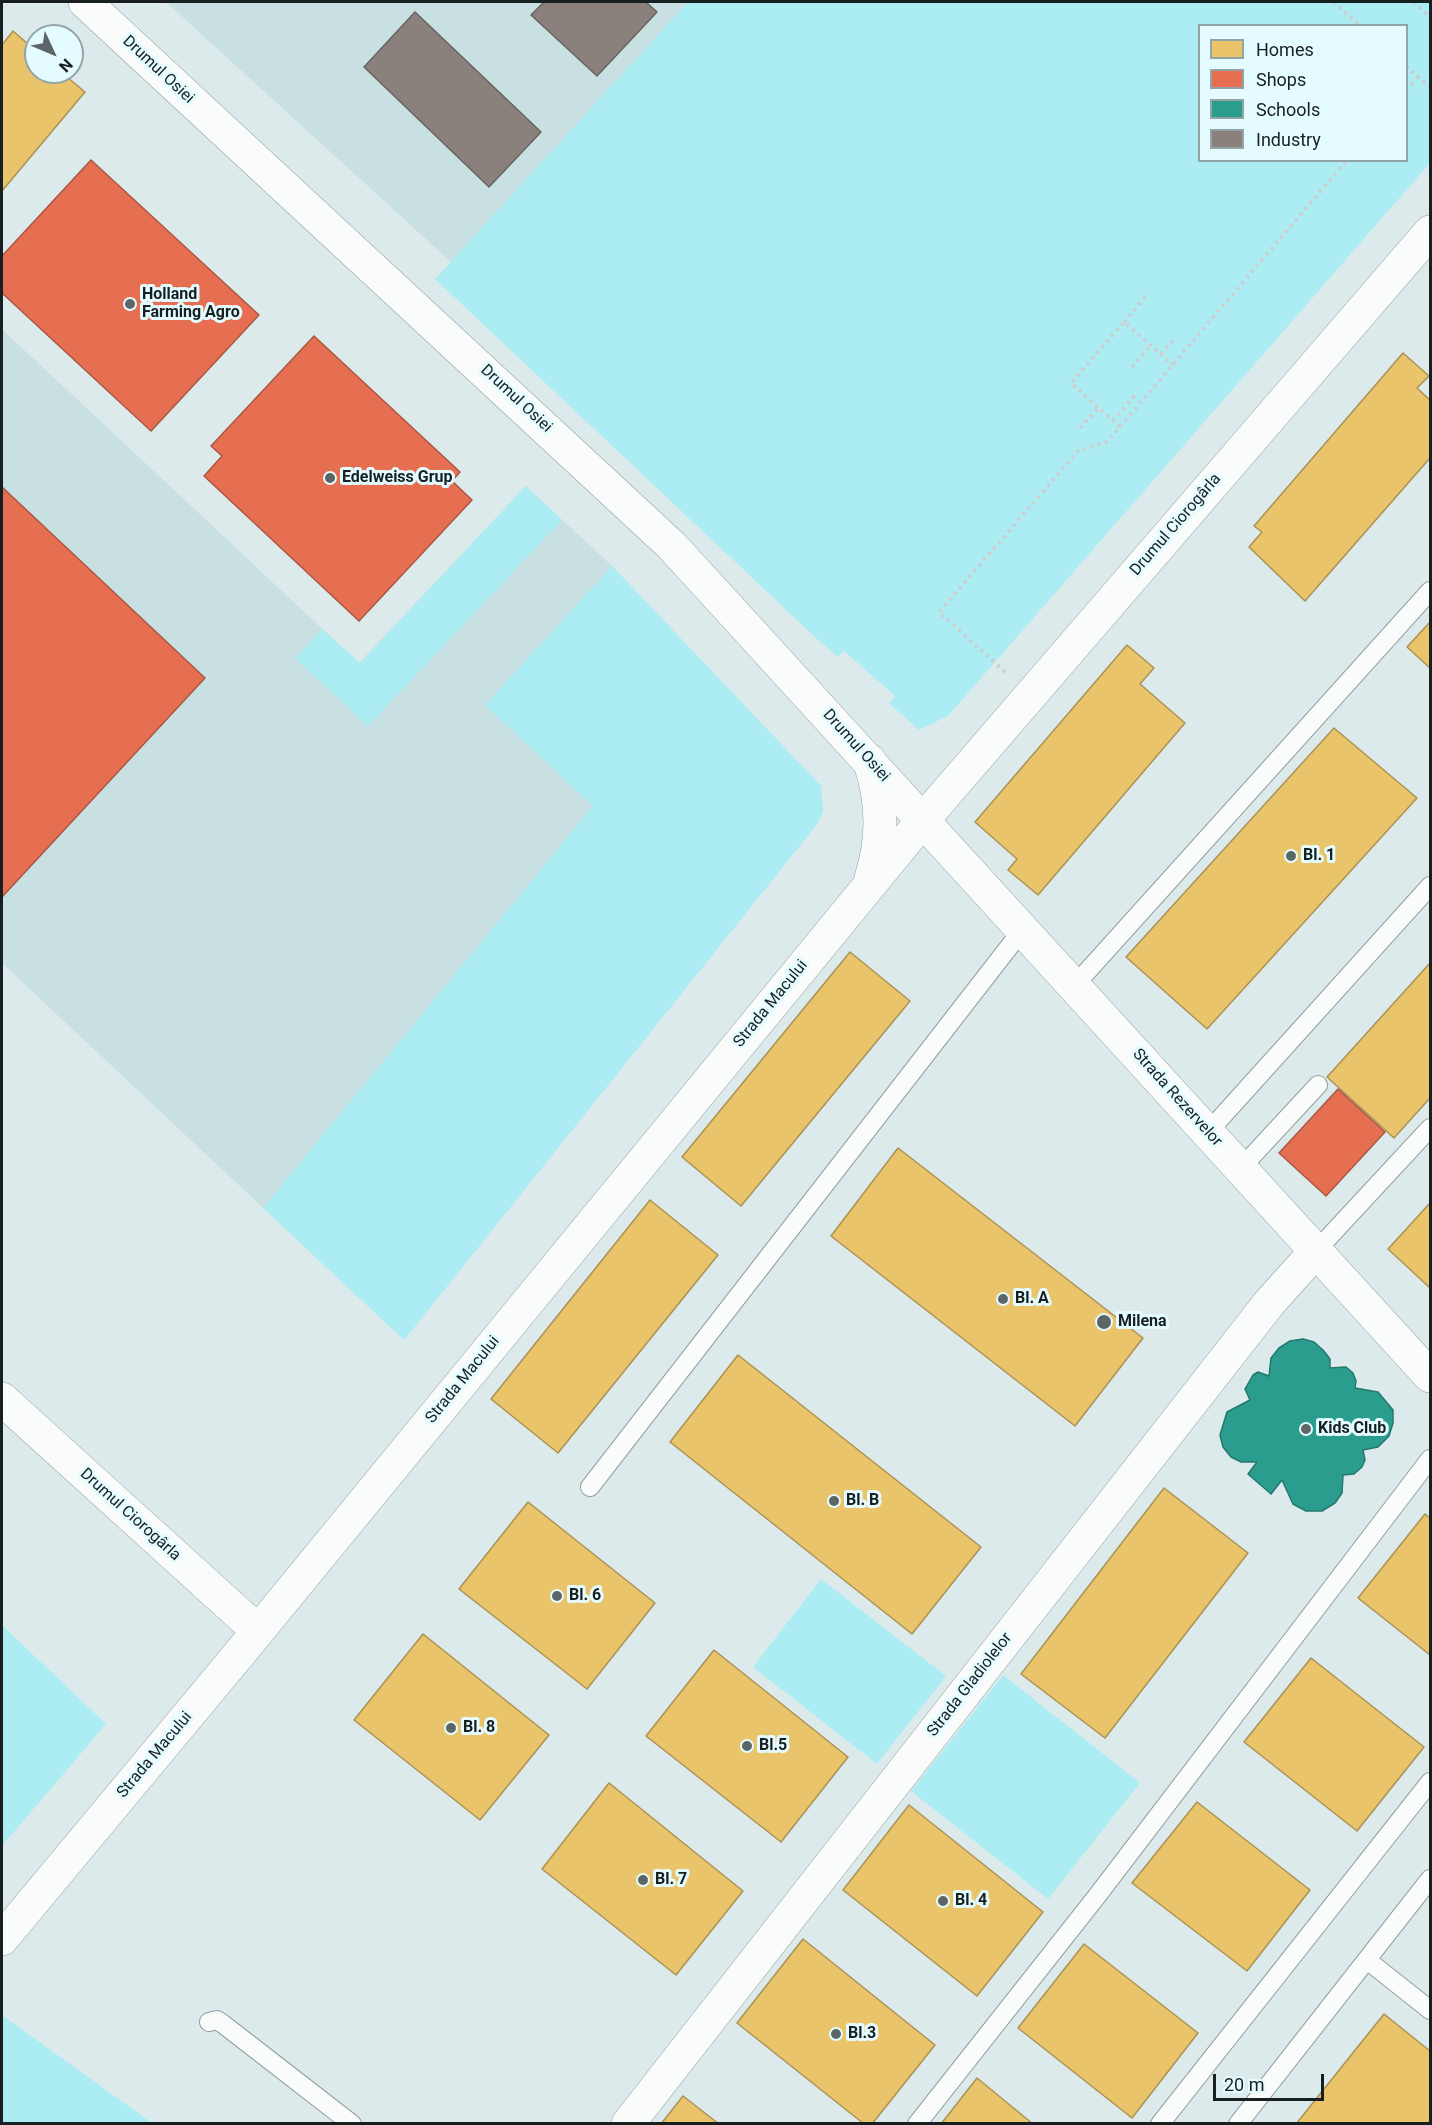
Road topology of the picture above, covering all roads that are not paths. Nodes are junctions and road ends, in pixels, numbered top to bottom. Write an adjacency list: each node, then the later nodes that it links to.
1 (85, 2): 4 (street, Drumul Osiei)
2 (1431, 232): 5 (street, Drumul Ciorogârla)
3 (1431, 591): 9 (lane)
4 (869, 760): 5 (street, Drumul Osiei); 6 (street)
5 (923, 820): 6 (street, Strada Macului); 8 (street, Strada Rezervelor)
6 (869, 884): 19 (street, Strada Macului)
7 (1431, 886): 12 (lane)
8 (1023, 929): 9 (street, Strada Rezervelor); 18 (lane)
9 (1074, 986): 12 (street, Strada Rezervelor)
10 (1318, 1085): 13 (lane)
11 (1431, 1128): 14 (lane)
12 (1208, 1132): 13 (street, Strada Rezervelor)
13 (1241, 1168): 14 (street, Strada Rezervelor)
14 (1316, 1251): 15 (street, Strada Rezervelor); 27 (street, Strada Gladiolelor)
15 (1431, 1376)
16 (2, 1399): 19 (street, Drumul Ciorogârla)
17 (1431, 1459): 28 (lane)
18 (590, 1487)
19 (258, 1630): 22 (street, Strada Macului)
20 (1431, 1782): 29 (lane)
21 (1431, 1879): 23 (lane)
22 (2, 1939)
23 (1367, 1960): 24 (lane); 30 (lane)
24 (1431, 2010)
25 (209, 2022): 26 (lane)
26 (352, 2124)
27 (628, 2124)
28 (916, 2124)
29 (1160, 2124)
30 (1238, 2124)

